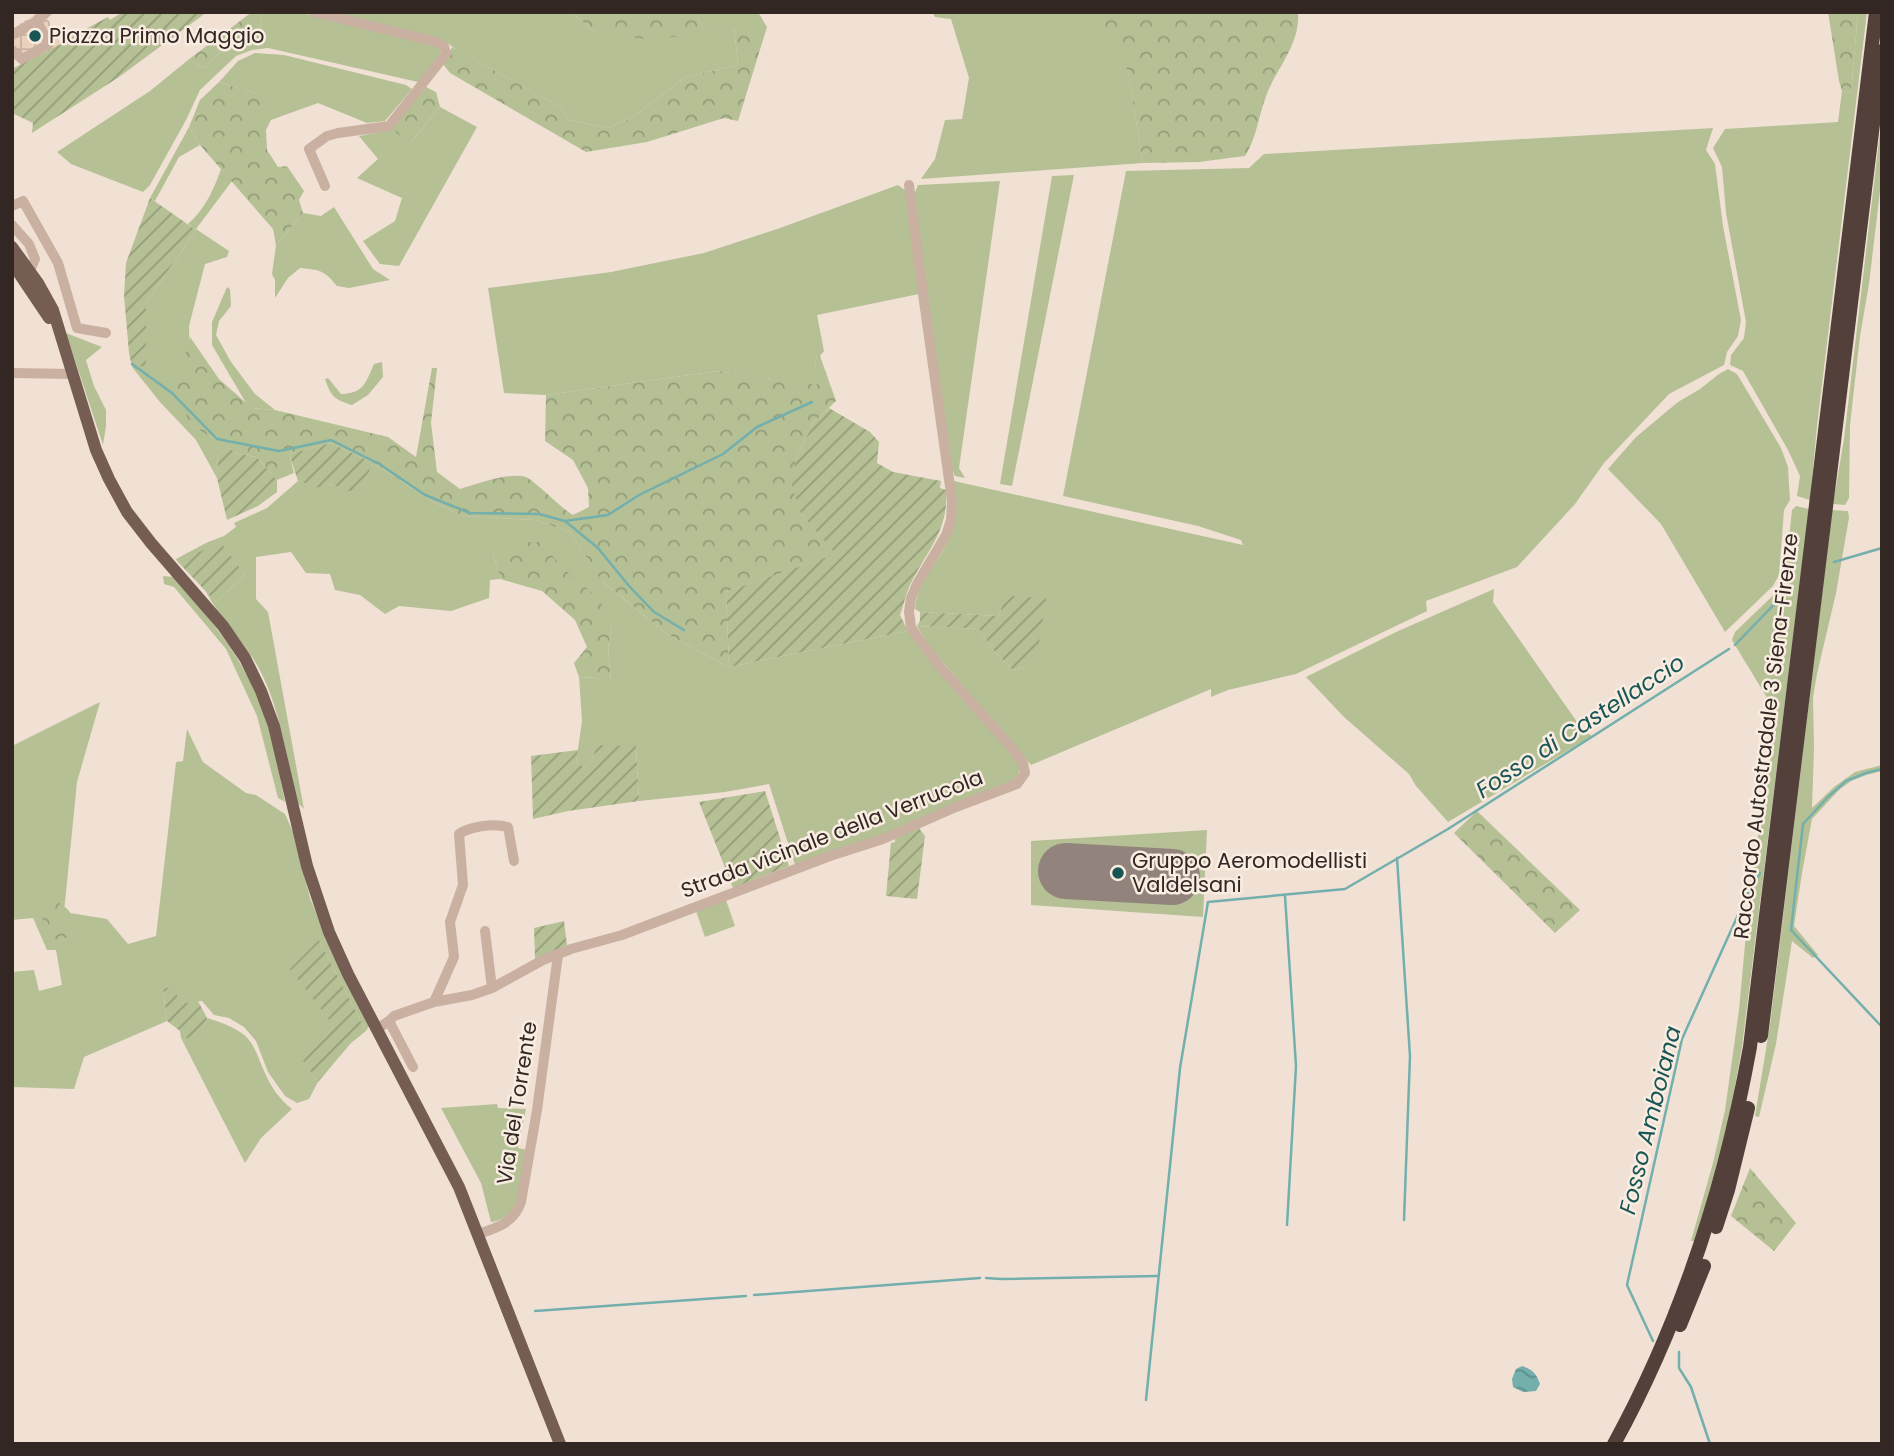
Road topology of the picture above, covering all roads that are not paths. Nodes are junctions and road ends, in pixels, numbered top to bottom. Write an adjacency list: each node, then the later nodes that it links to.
1 (47, 12): 5 (street)
2 (313, 12): 4 (street)
3 (1876, 12): 30 (highway, Raccordo Autostradale 3 Siena-Firenze)
4 (333, 15): 11 (street)
5 (37, 21): 6 (street); 9 (street)
6 (12, 35)
7 (12, 50): 9 (street)
8 (1882, 51): 30 (highway, Raccordo Autostradale 3 Siena-Firenze)
9 (17, 62)
10 (909, 185): 23 (street, Strada vicinale della Verrucola)
11 (325, 186)
12 (12, 206): 17 (street)
13 (12, 225): 14 (street)
14 (21, 236): 15 (street); 16 (street)
15 (13, 257): 16 (main road); 18 (main road)
16 (29, 270): 18 (main road)
17 (106, 333)
18 (67, 355): 20 (main road)
19 (12, 373): 20 (street)
20 (73, 374): 27 (main road)
21 (514, 861): 25 (street)
22 (485, 931): 24 (street)
23 (558, 955): 24 (street); 29 (street, Via del Torrente)
24 (492, 988): 25 (street)
25 (434, 1002): 26 (street)
26 (389, 1021): 27 (street); 28 (street)
27 (377, 1029): 29 (main road)
28 (413, 1067)
29 (478, 1234): 32 (main road)
30 (1687, 1295): 31 (highway, Raccordo Autostradale 3 Siena-Firenze)
31 (1646, 1392): 33 (highway, Raccordo Autostradale 3 Siena-Firenze); 34 (highway, Raccordo Autostradale 3 Siena-Firenze)
32 (560, 1444)
33 (1614, 1444)
34 (1624, 1444)

